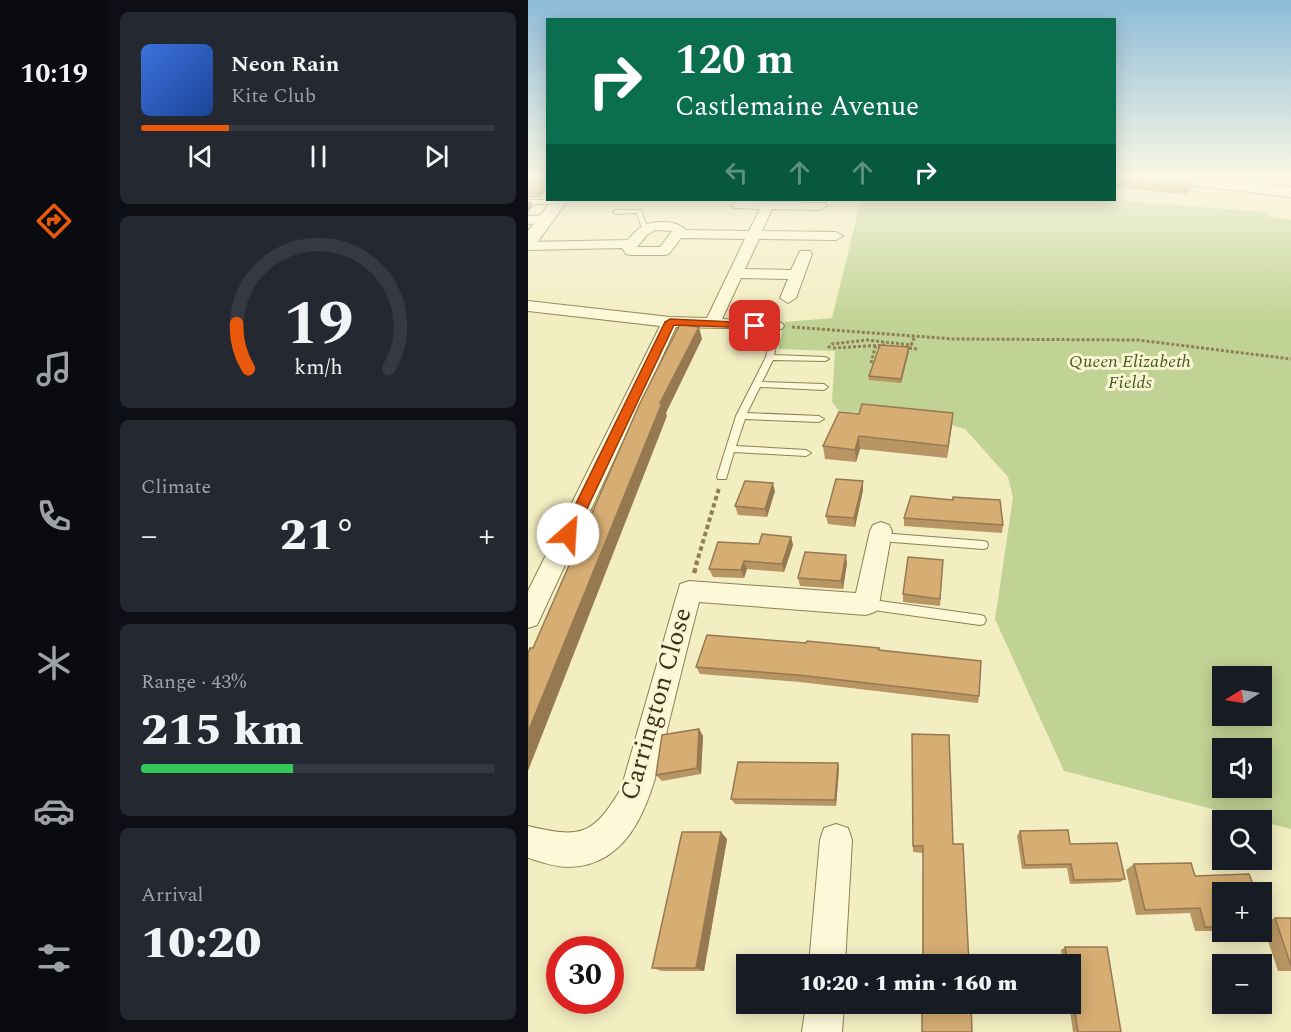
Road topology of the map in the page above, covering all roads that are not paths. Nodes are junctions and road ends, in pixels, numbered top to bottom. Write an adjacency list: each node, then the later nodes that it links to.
1 (542, 224): 8 (street)
2 (643, 224): 4 (lane)
3 (759, 224): 6 (street)
4 (649, 227): 5 (street); 9 (street)
5 (677, 234): 6 (street); 9 (street)
6 (753, 236): 7 (street); 11 (street)
7 (836, 236)
8 (528, 244): 9 (street)
9 (632, 244)
10 (805, 254): 12 (street)
11 (736, 273): 12 (street); 16 (street)
12 (797, 275): 13 (street)
13 (788, 298)
14 (528, 306): 15 (street)
15 (670, 322): 16 (street); 30 (street)
16 (712, 324): 17 (street)
17 (776, 326): 18 (lane)
18 (770, 357): 19 (lane); 20 (lane)
19 (825, 359)
20 (756, 384): 21 (lane); 22 (lane)
21 (824, 387)
22 (741, 416): 23 (lane); 24 (lane)
23 (819, 419)
24 (731, 449): 25 (lane); 26 (lane)
25 (806, 453)
26 (722, 477)
27 (880, 534): 28 (lane); 29 (street)
28 (983, 545)
29 (866, 604): 31 (lane); 33 (street, Carrington Close)
30 (528, 617)
31 (980, 620)
32 (836, 840): 34 (street)
33 (528, 842)
34 (828, 954)
35 (824, 1014): 36 (street)
36 (822, 1032)

